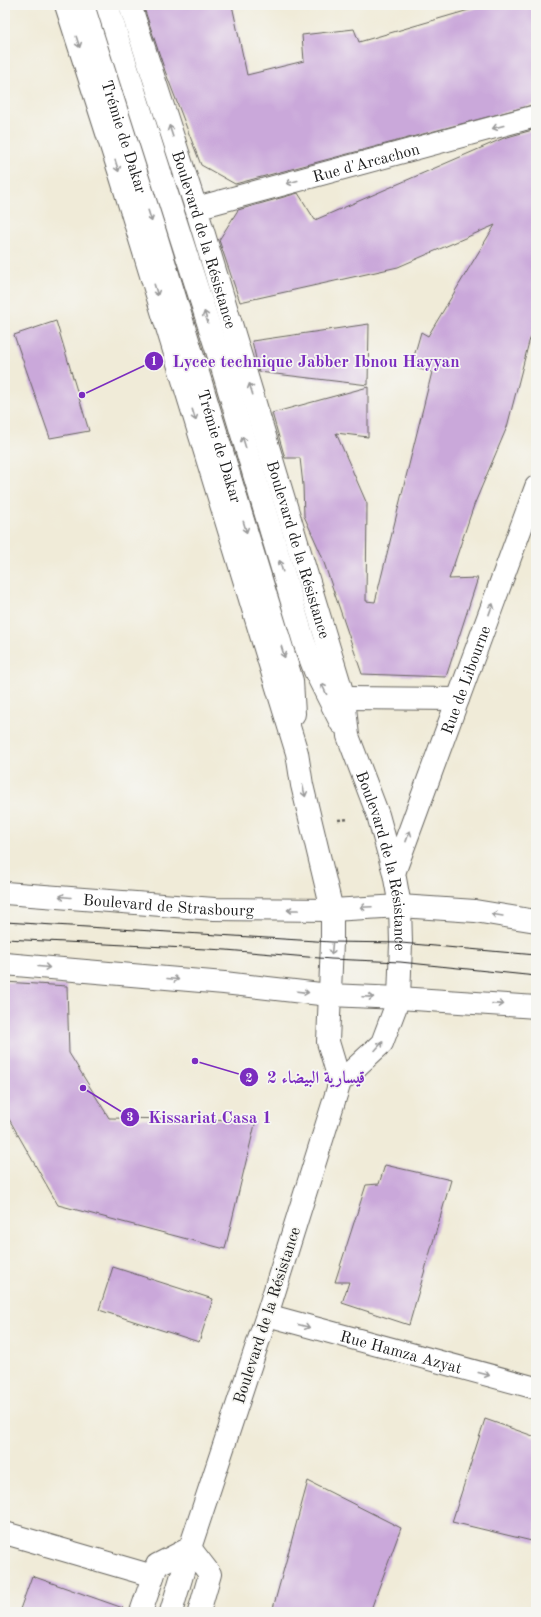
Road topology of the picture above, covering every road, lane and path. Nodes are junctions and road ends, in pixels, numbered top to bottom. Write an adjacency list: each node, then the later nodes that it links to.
1 (66, 5): 11 (main road, one-way to 11)
2 (83, 5): 11 (main road, Trémie de Dakar, one-way to 11)
3 (107, 5): 10 (main road, Trémie de Dakar, one-way to 3)
4 (130, 5): 6 (main road, Boulevard de la Résistance, one-way to 4)
5 (536, 116): 6 (main road, Rue d'Arcachon, one-way to 6)
6 (196, 208): 8 (main road, Boulevard de la Résistance, one-way to 6)
7 (536, 488): 9 (main road, Rue de Libourne, one-way to 7)
8 (344, 698): 9 (main road); 10 (main road, Boulevard de la Résistance)
9 (458, 699): 14 (main road, Rue de Libourne, one-way to 9)
10 (348, 736): 12 (main road, Boulevard de la Résistance)
11 (297, 753): 13 (main road, one-way to 13)
12 (378, 816): 13 (path); 14 (main road, Boulevard de la Résistance)
13 (312, 823): 17 (main road)
14 (394, 873): 16 (main road, Boulevard de la Résistance)
15 (5, 893): 17 (main road, Boulevard de Strasbourg, one-way to 15)
16 (400, 906): 17 (main road, Boulevard de Strasbourg, one-way to 17); 18 (main road, Boulevard de Strasbourg, one-way to 16); 21 (main road, Boulevard de la Résistance)
17 (332, 910): 20 (main road, one-way to 20)
18 (536, 921)
19 (5, 964): 20 (main road, one-way to 20)
20 (329, 996): 21 (main road, one-way to 21); 23 (main road)
21 (399, 998): 22 (main road, one-way to 22); 23 (main road, Boulevard de la Résistance, one-way to 21)
22 (536, 1007)
23 (340, 1082): 24 (main road, Boulevard de la Résistance)
24 (267, 1316): 25 (main road, Rue Hamza Azyat, one-way to 25); 27 (main road, Boulevard de la Résistance)
25 (536, 1388)
26 (5, 1533): 28 (main road)
27 (190, 1548): 28 (main road); 30 (main road, Boulevard de la Résistance); 31 (main road)
28 (152, 1576): 29 (main road)
29 (142, 1612)
30 (170, 1612)
31 (199, 1612)

